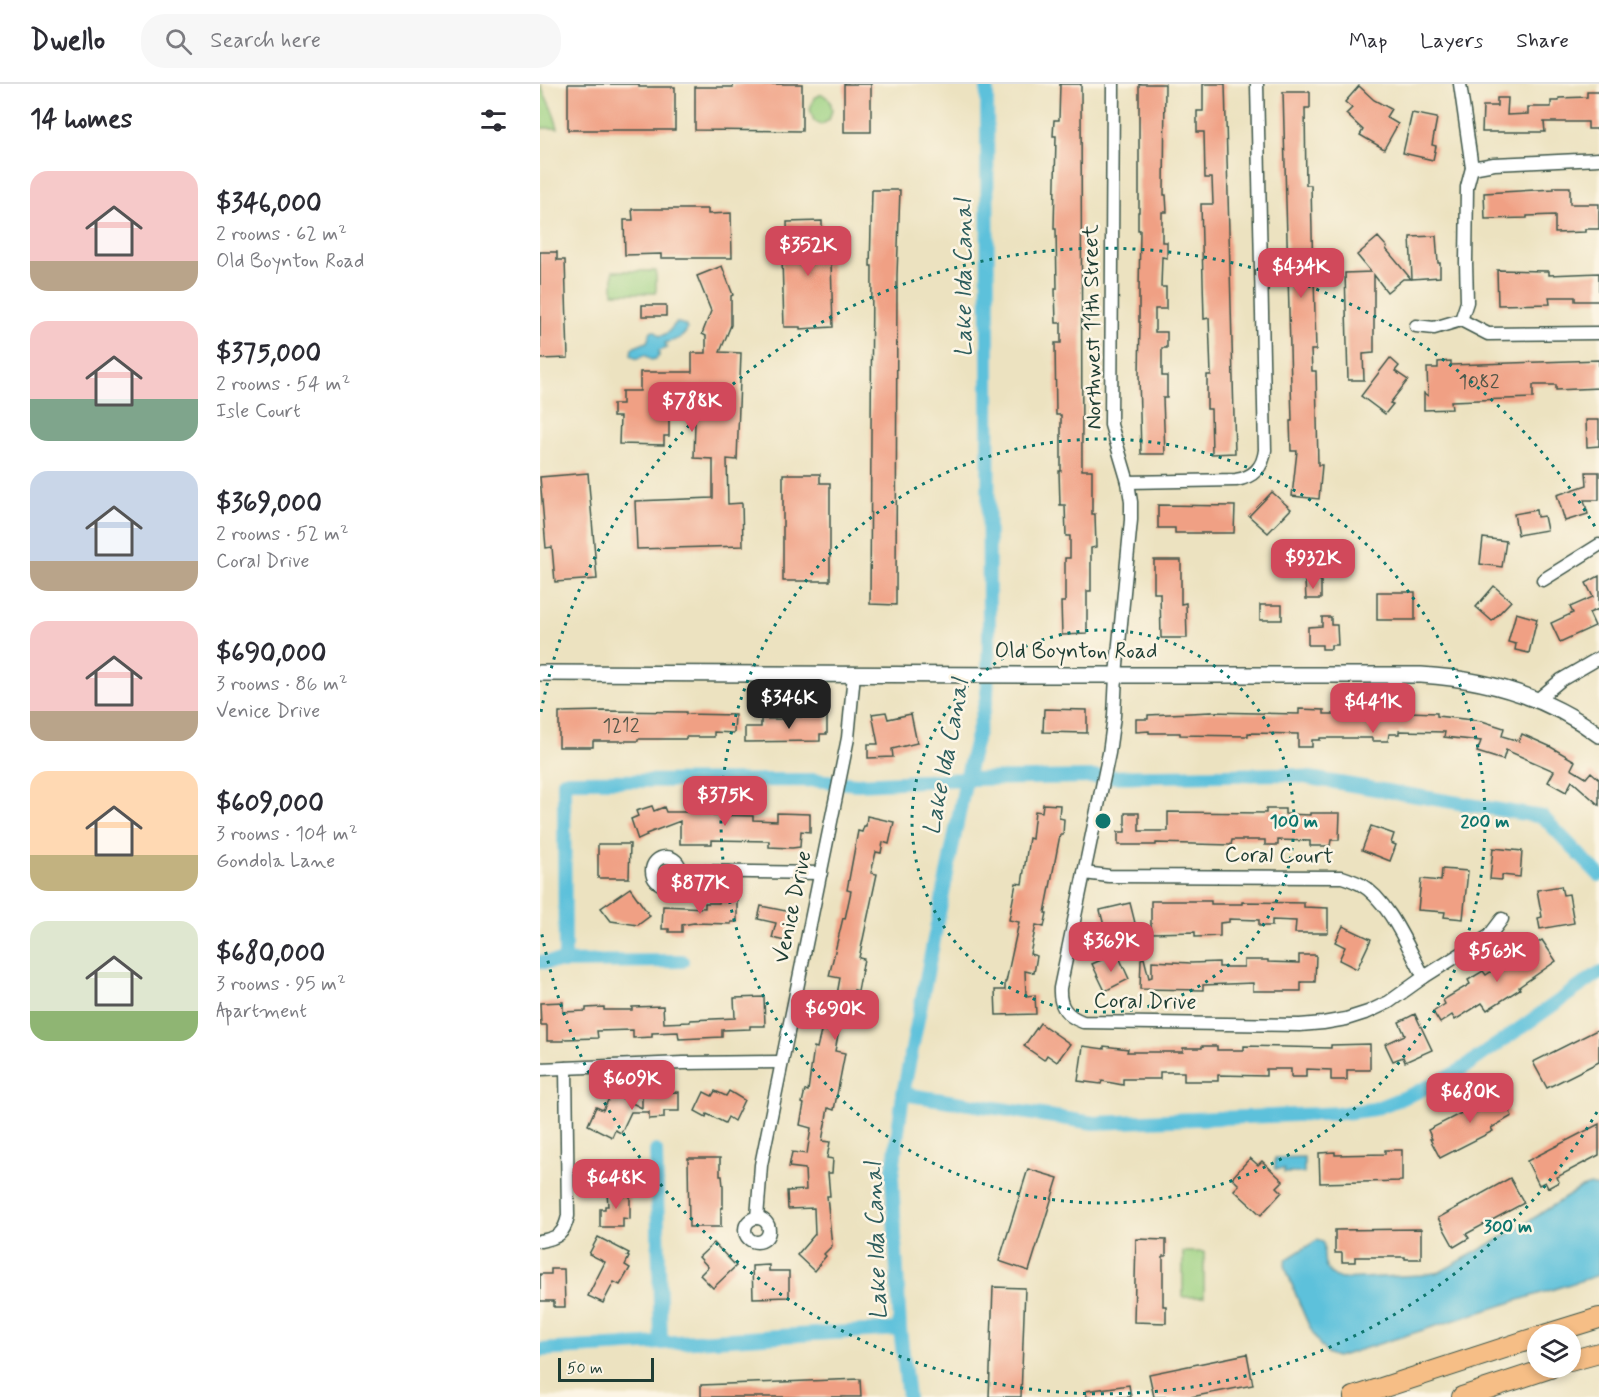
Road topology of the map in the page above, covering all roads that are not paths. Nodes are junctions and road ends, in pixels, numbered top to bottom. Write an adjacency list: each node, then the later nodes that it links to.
1 (1113, 84): 9 (street, Northwest 11th Street)
2 (1257, 84): 9 (street)
3 (1460, 84): 5 (street)
4 (1599, 159): 5 (street)
5 (1472, 168): 6 (street)
6 (1461, 320): 7 (street); 8 (street)
7 (1416, 326)
8 (1599, 333)
9 (1128, 482): 15 (street, Northwest 11th Street)
10 (1599, 545): 11 (street)
11 (1543, 580)
12 (1599, 658): 16 (street)
13 (540, 673): 14 (street, Old Boynton Road)
14 (854, 674): 15 (street, Old Boynton Road); 19 (street, Venice Drive)
15 (1116, 675): 16 (street, Old Boynton Road); 20 (street, Coral Drive)
16 (1537, 700): 17 (street, Old Boynton Road)
17 (1599, 735)
18 (680, 872): 19 (street)
19 (821, 873): 23 (street, Venice Drive)
20 (1084, 873): 22 (street, Coral Court); 22 (street, Coral Drive)
21 (1503, 919): 22 (street, Coral Drive)
22 (1424, 976)
23 (782, 1062): 24 (street); 26 (street, Venice Drive)
24 (566, 1068): 25 (street); 27 (street)
25 (540, 1069)
26 (757, 1218)
27 (540, 1241)
28 (1599, 1318): 29 (main road)
29 (1580, 1324)
30 (1527, 1341): 34 (main road)
31 (1599, 1353): 32 (main road)
32 (1581, 1358)
33 (1527, 1376): 35 (main road)
34 (1354, 1397)
35 (1462, 1397)

